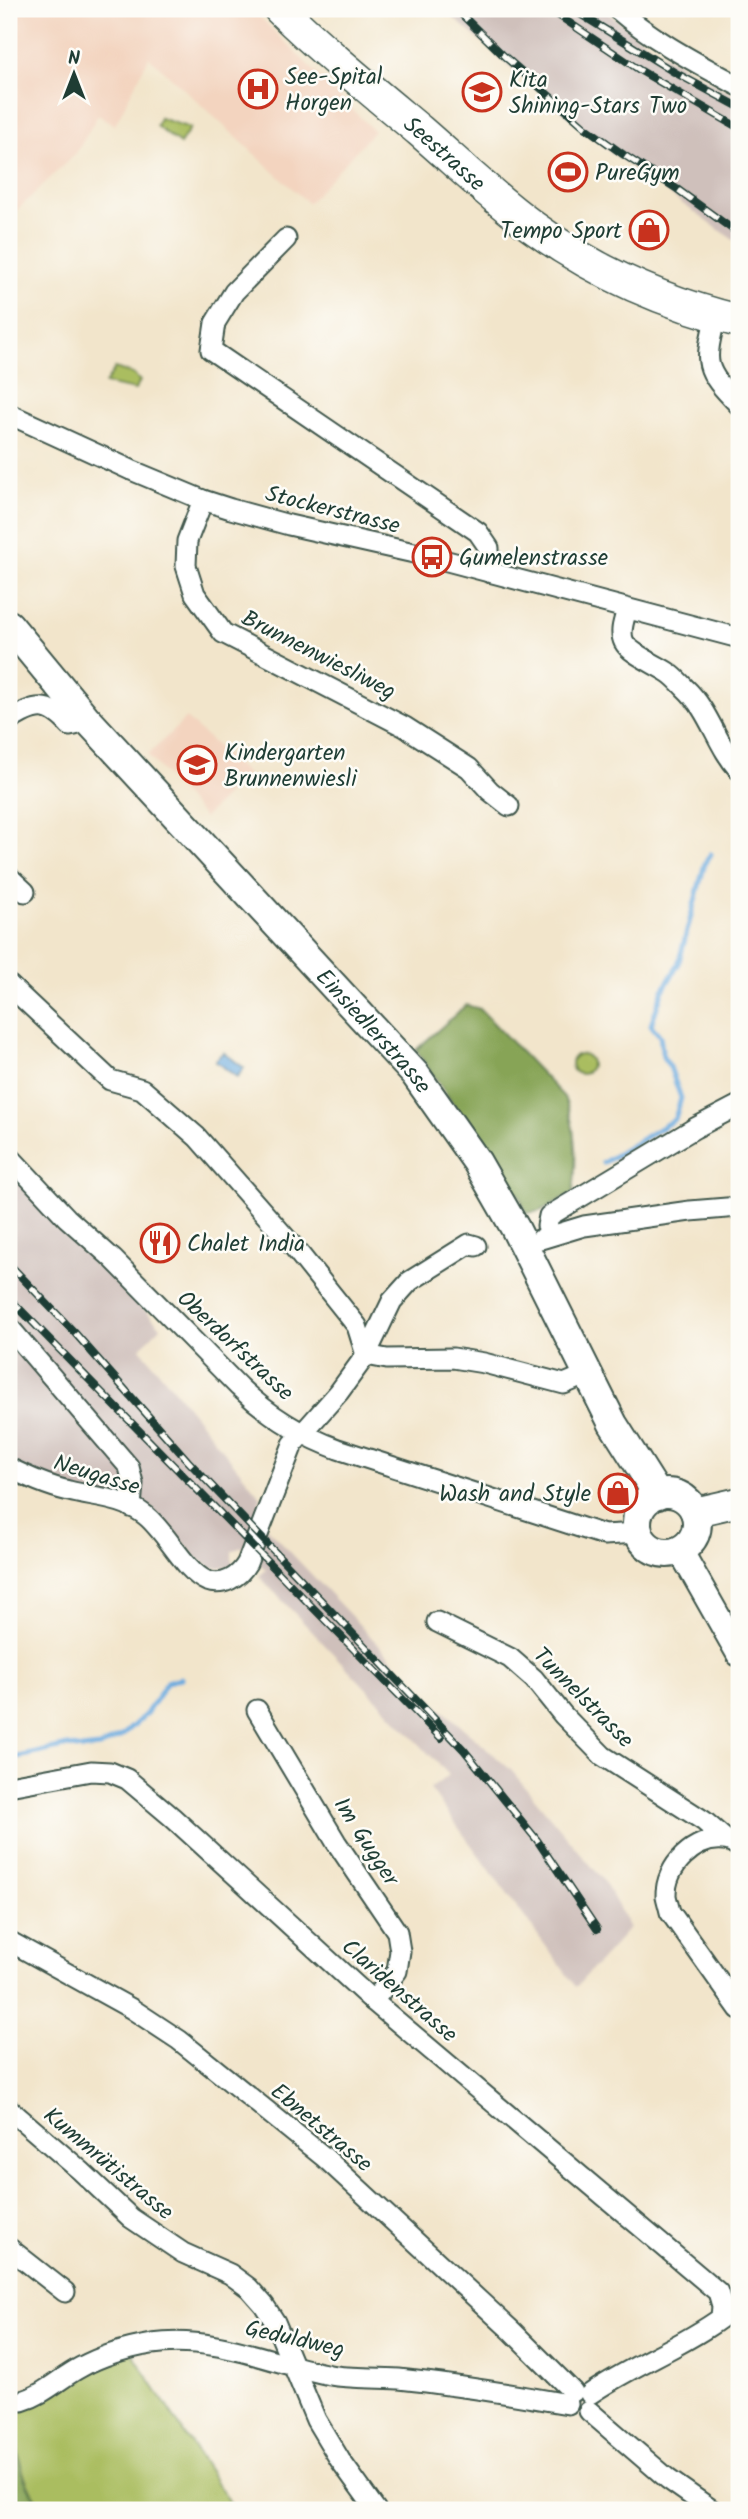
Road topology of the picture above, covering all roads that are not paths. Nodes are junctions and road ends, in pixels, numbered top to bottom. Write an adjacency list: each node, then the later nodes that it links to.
1 (280, 9): 5 (main road, Seestrasse)
2 (617, 9): 3 (street)
3 (739, 86)
4 (286, 239): 9 (street)
5 (728, 318): 6 (street)
6 (739, 405)
7 (9, 414): 8 (street, Stockerstrasse)
8 (203, 500): 9 (street, Stockerstrasse); 16 (street, Brunnenwiesliweg)
9 (489, 572): 10 (street, Stockerstrasse)
10 (627, 610): 12 (street, Stockerstrasse); 15 (street)
11 (9, 625): 13 (main road, Einsiedlerstrasse)
12 (739, 638)
13 (85, 717): 14 (street); 25 (main road, Einsiedlerstrasse)
14 (9, 721)
15 (739, 770)
16 (509, 806)
17 (9, 877): 18 (street)
18 (25, 891)
19 (9, 985): 27 (street)
20 (739, 1105): 23 (street)
21 (9, 1156): 29 (street, Oberdorfstrasse)
22 (739, 1207): 23 (street)
23 (551, 1234): 25 (street)
24 (476, 1246): 27 (street)
25 (524, 1247): 28 (main road, Einsiedlerstrasse)
26 (9, 1326): 33 (street)
27 (366, 1356): 28 (street); 29 (street)
28 (588, 1374): 31 (main road, Einsiedlerstrasse)
29 (301, 1433): 33 (street, Neugasse); 35 (street, Oberdorfstrasse)
30 (9, 1468): 33 (street, Neugasse)
31 (658, 1494): 34 (main road); 35 (main road)
32 (739, 1502): 34 (main road)
33 (131, 1507)
34 (695, 1512): 36 (main road)
35 (638, 1533): 36 (main road)
36 (680, 1550): 38 (street)
37 (437, 1622): 41 (street, Tunnelstrasse)
38 (739, 1654)
39 (257, 1710): 43 (street, Im Gugger)
40 (9, 1786): 43 (street, Claridenstrasse)
41 (733, 1843): 44 (street)
42 (9, 1941): 49 (street, Ebnetstrasse)
43 (373, 2001): 49 (street, Claridenstrasse)
44 (739, 2008)
45 (9, 2109): 48 (street, Kummrütistrasse)
46 (9, 2248): 47 (street)
47 (65, 2292)
48 (291, 2364): 49 (street, Geduldweg); 50 (street, Geduldweg); 51 (street, Kummrütistrasse)
49 (580, 2400): 52 (street, Ebnetstrasse)
50 (22, 2401)
51 (376, 2510)
52 (712, 2510)

